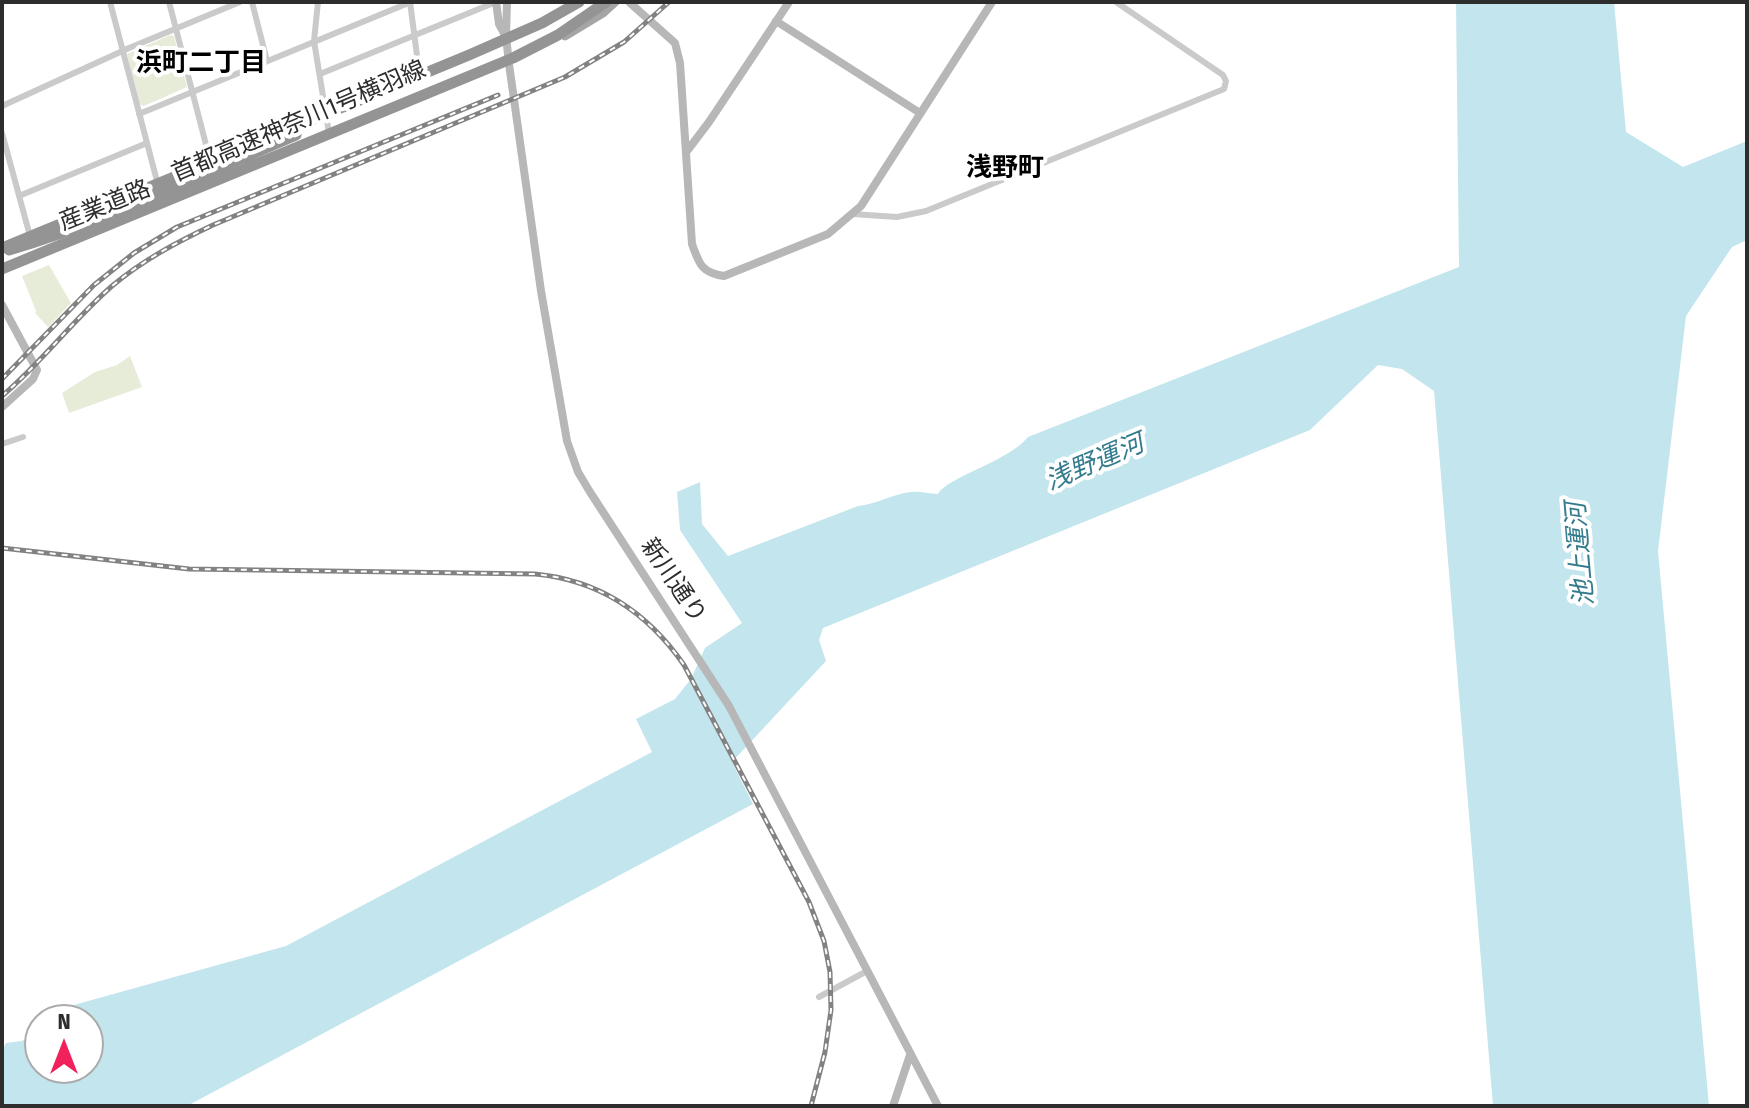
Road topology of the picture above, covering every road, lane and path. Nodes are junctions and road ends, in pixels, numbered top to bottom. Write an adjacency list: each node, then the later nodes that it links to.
1 (110, 2): 22 (street)
2 (169, 2): 18 (street)
3 (240, 2): 18 (street)
4 (252, 2): 24 (street)
5 (318, 2): 21 (street)
6 (410, 2): 19 (street); 21 (street)
7 (496, 2): 19 (street); 20 (street, 新川通り)
8 (507, 2): 20 (street, 新川通り)
9 (569, 2): 20 (main road, 産業道路)
10 (579, 2): 23 (highway, 首都高速神奈川1号横羽線, bridge)
11 (606, 2): 28 (highway, 首都高速神奈川1号横羽線, bridge)
12 (615, 2): 25 (main road, 産業道路)
13 (629, 2): 37 (street)
14 (789, 2): 17 (street)
15 (992, 2): 32 (street)
16 (1116, 2): 43 (street)
17 (776, 21): 32 (street); 37 (street)
18 (176, 29): 22 (street); 29 (street)
19 (415, 34): 26 (street); 27 (street)
20 (506, 36): 25 (street, 新川通り); 26 (main road, 産業道路)
21 (314, 41): 24 (street); 27 (street)
22 (123, 51): 30 (street); 33 (street)
23 (469, 55): 38 (highway, bridge); 45 (highway, 首都高速神奈川1号横羽線, bridge)
24 (267, 61): 29 (street)
25 (509, 64): 35 (main road, 産業道路); 51 (street, 新川通り)
26 (419, 71): 31 (main road, 産業道路)
27 (320, 74): 31 (street)
28 (470, 75): 38 (highway, bridge); 46 (highway, 首都高速神奈川1号横羽線, bridge)
29 (192, 91): 33 (street); 39 (street)
30 (2, 106)
31 (325, 111): 35 (street); 39 (main road, 産業道路)
32 (920, 113): 43 (street)
33 (139, 114): 36 (street)
34 (2, 133): 41 (street)
35 (330, 137): 42 (main road, 産業道路)
36 (147, 143): 40 (street); 41 (street)
37 (686, 151): 43 (street)
38 (246, 159): 42 (highway); 45 (highway)
39 (210, 160): 40 (main road, 産業道路)
40 (157, 181): 44 (main road, 産業道路)
41 (19, 196): 44 (street)
42 (175, 200): 46 (main road, 産業道路)
43 (852, 214)
44 (31, 239): 45 (main road, 産業道路)
45 (3, 251)
46 (2, 269)
47 (2, 305): 48 (street)
48 (2, 407)
49 (23, 437): 50 (street)
50 (2, 444)
51 (867, 971): 52 (street); 53 (street, 新川通り)
52 (819, 997)
53 (910, 1055): 54 (street); 55 (street, 新川通り)
54 (893, 1106)
55 (938, 1106)

